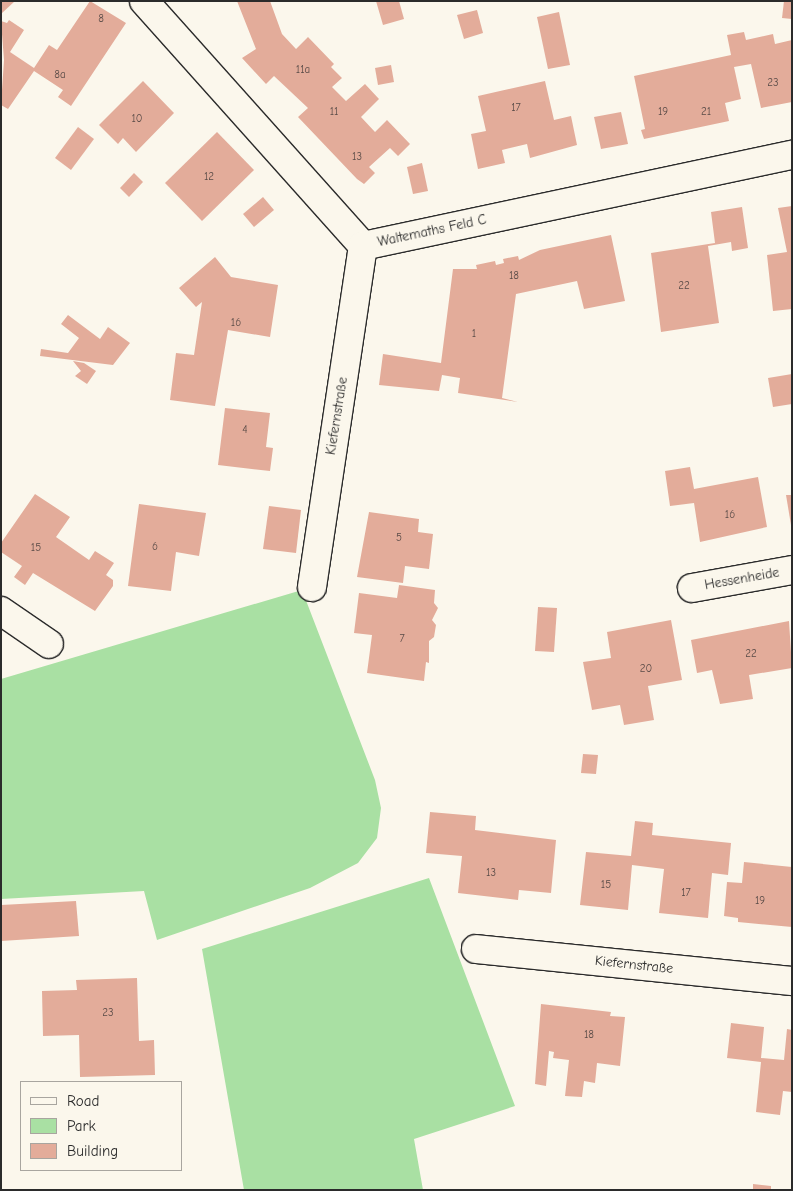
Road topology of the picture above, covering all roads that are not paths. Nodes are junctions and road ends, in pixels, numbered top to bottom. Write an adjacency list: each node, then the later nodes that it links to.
1 (144, 1): 3 (street, Waltemaths Feld C)
2 (792, 155): 3 (street, Waltemaths Feld C)
3 (363, 246): 5 (street, Kiefernstraße)
4 (792, 570): 6 (street, Hessenheide)
5 (312, 587)
6 (692, 588)
7 (1, 611): 8 (street)
8 (49, 644)
9 (476, 948): 10 (street, Kiefernstraße)
10 (792, 982)

